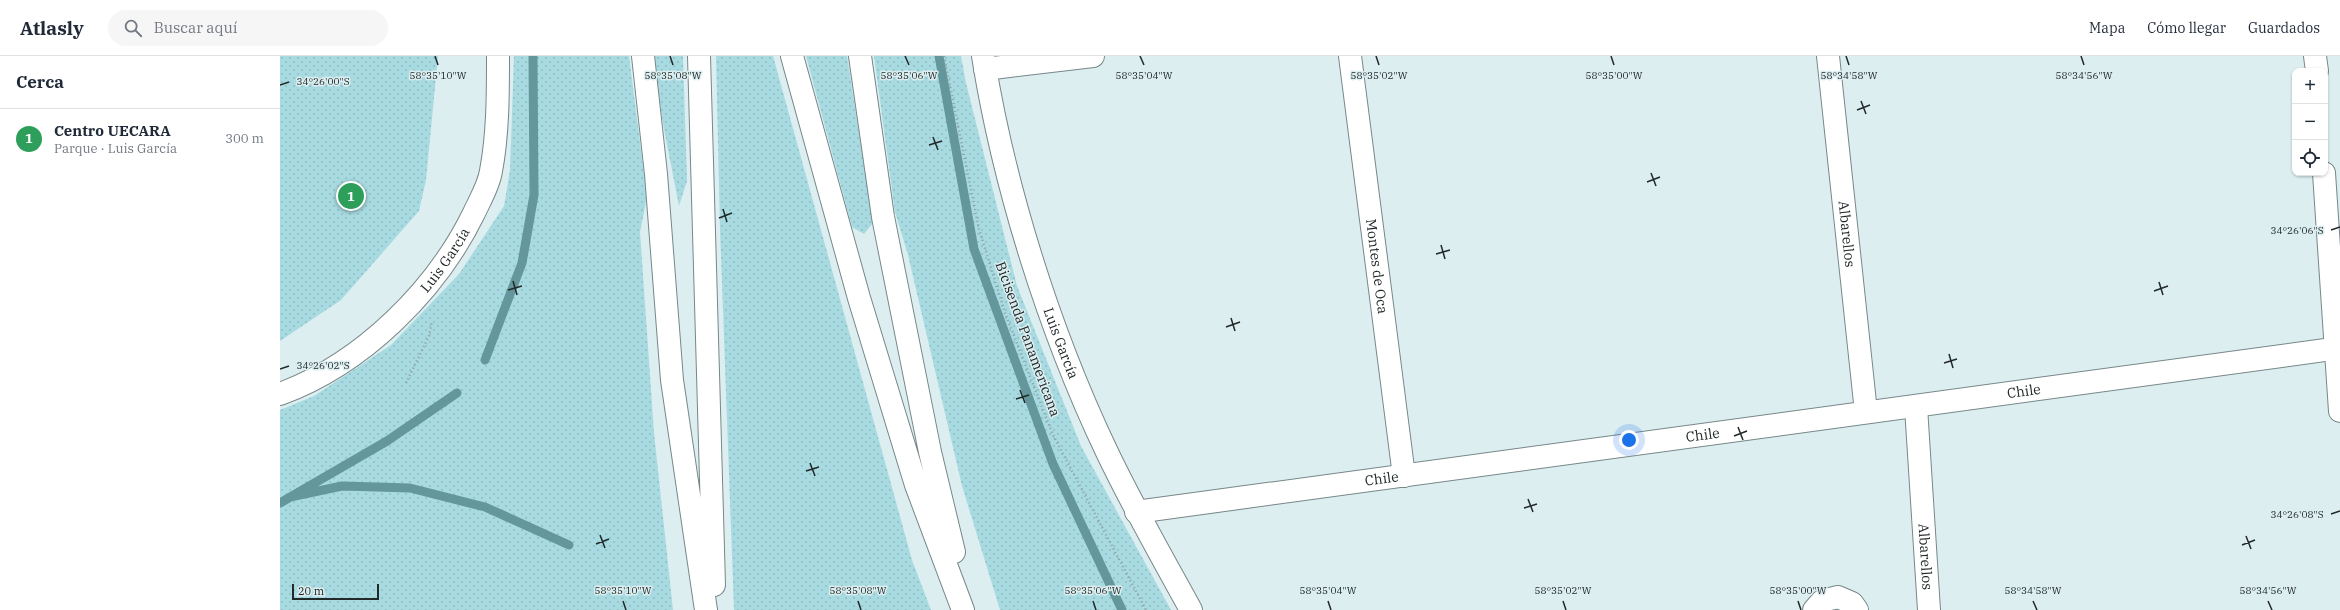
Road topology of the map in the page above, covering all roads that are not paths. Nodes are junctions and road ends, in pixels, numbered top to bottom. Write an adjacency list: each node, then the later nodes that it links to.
1 (498, 56): 14 (main road, Luis García)
2 (643, 56): 20 (main road)
3 (699, 56): 21 (main road)
4 (792, 56): 22 (main road)
5 (860, 56): 23 (main road)
6 (1093, 56): 10 (main road)
7 (1350, 56): 18 (main road, Montes de Oca)
8 (1828, 56): 17 (main road, Albarellos)
9 (2316, 56): 11 (main road)
10 (984, 63): 19 (main road, Luis García)
11 (2316, 68)
12 (2324, 176): 13 (main road)
13 (2338, 348): 15 (main road, Chile); 16 (main road)
14 (280, 394)
15 (1916, 407): 17 (main road, Chile); 27 (main road, Albarellos)
16 (2340, 411)
17 (1866, 412): 18 (main road, Chile)
18 (1404, 476): 19 (main road, Chile)
19 (1136, 512): 24 (main road, Luis García)
20 (706, 610)
21 (715, 610)
22 (963, 610)
23 (968, 610)
24 (1191, 610)
25 (1814, 610): 26 (main road)
26 (1857, 610)
27 (1929, 610)

